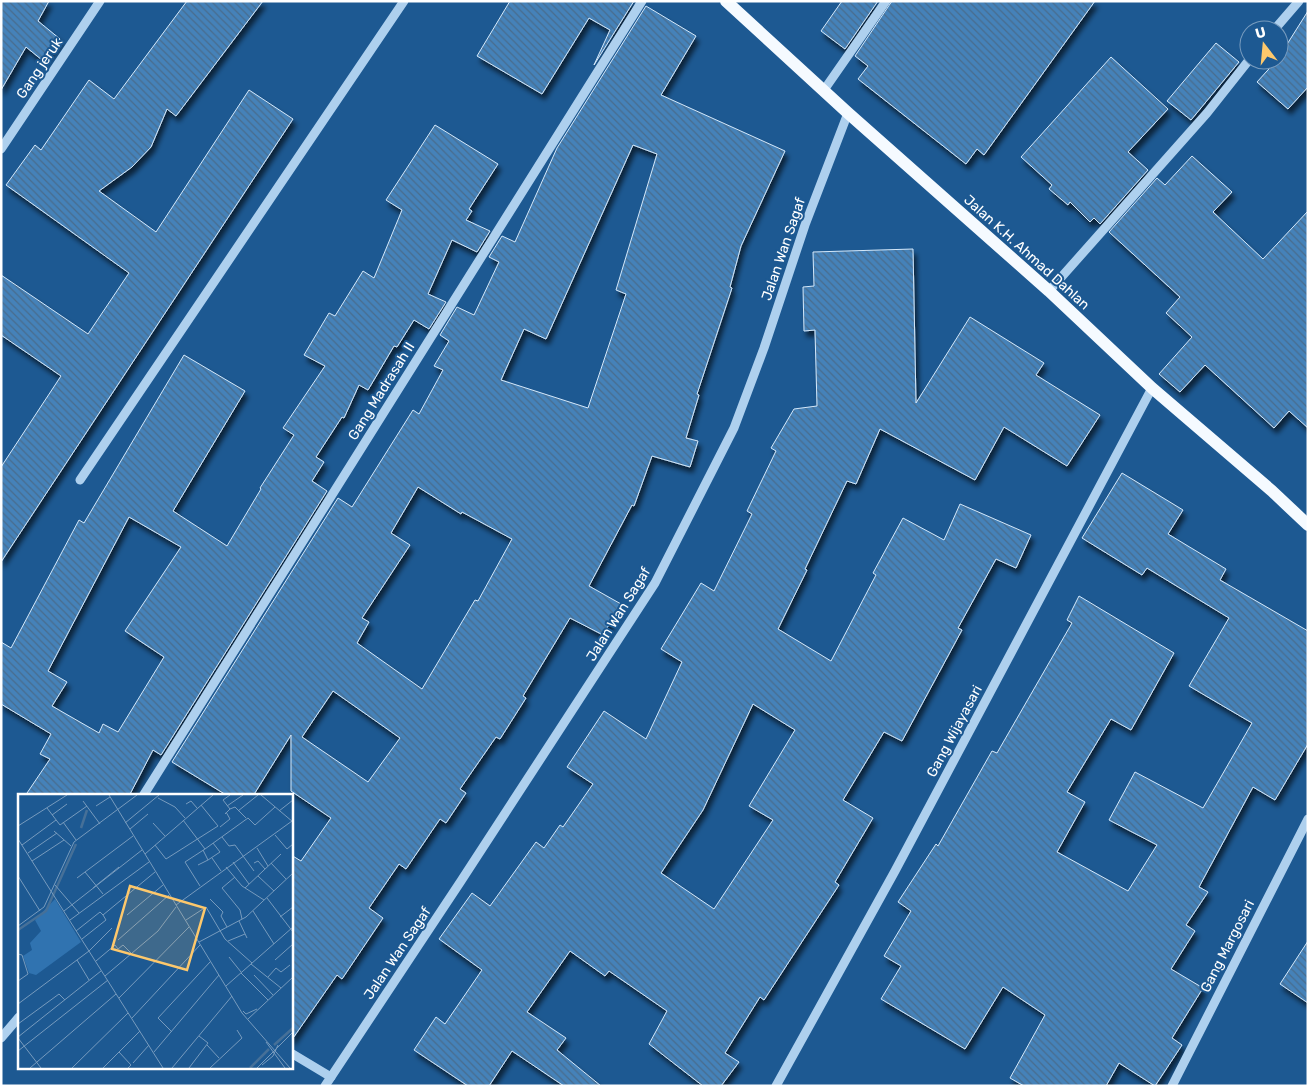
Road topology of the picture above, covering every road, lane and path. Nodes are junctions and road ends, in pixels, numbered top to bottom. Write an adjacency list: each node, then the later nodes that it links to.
1 (100, 1): 11 (street, Gang jeruk)
2 (404, 1): 14 (street)
3 (642, 1): 16 (street, Gang Madrasah II)
4 (726, 1): 9 (main road, Jalan K.H. Ahmad Dahlan)
5 (886, 1): 9 (street)
6 (1299, 1): 7 (street)
7 (1283, 20)
8 (1241, 70): 12 (street)
9 (824, 90): 10 (main road, Jalan K.H. Ahmad Dahlan)
10 (848, 113): 12 (main road, Jalan K.H. Ahmad Dahlan); 21 (street, Jalan Wan Sagaf)
11 (1, 149)
12 (1049, 291): 13 (main road, Jalan K.H. Ahmad Dahlan)
13 (1152, 388): 15 (main road, Jalan K.H. Ahmad Dahlan); 23 (street, Gang Wijayasari)
14 (80, 480)
15 (1308, 525)
16 (144, 794)
17 (1308, 819): 24 (street, Gang Margosari)
18 (18, 1018): 19 (street)
19 (1, 1038)
20 (292, 1054): 21 (street)
21 (331, 1077): 22 (street, Jalan Wan Sagaf)
22 (325, 1086)
23 (776, 1086)
24 (1172, 1086)

